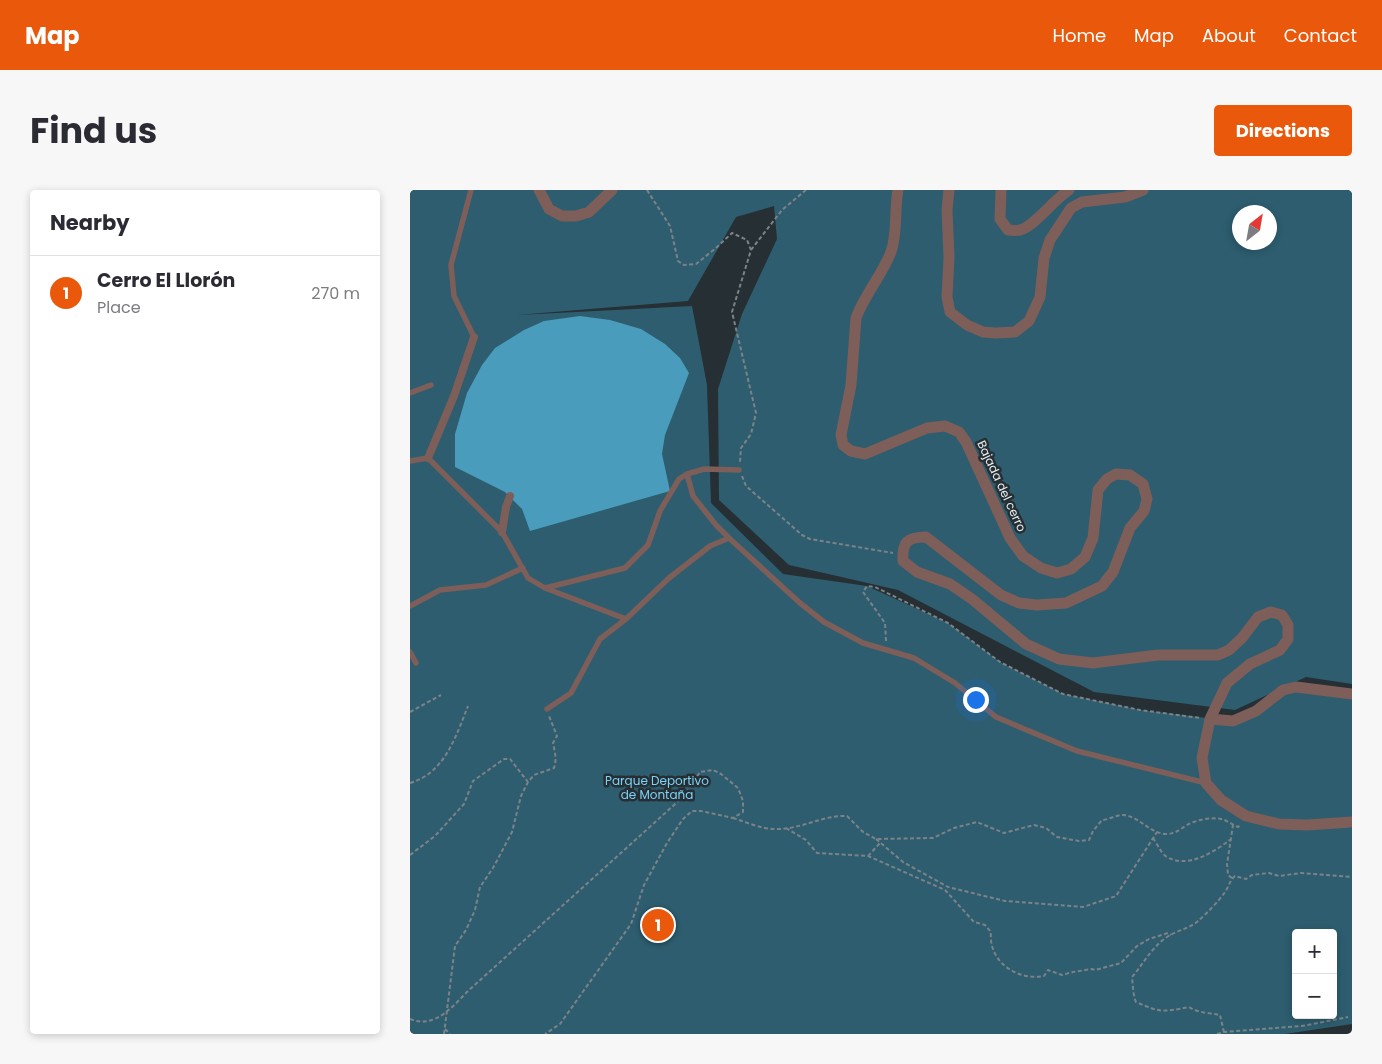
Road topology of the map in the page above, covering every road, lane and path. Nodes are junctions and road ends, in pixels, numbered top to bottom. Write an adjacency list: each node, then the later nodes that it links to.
1 (471, 190): 12 (lane)
2 (539, 190): 3 (street)
3 (612, 190)
4 (647, 190): 11 (path)
5 (806, 190): 11 (path)
6 (898, 190): 22 (street, Bajada del cerro)
7 (949, 190): 10 (street)
8 (1001, 190): 9 (street)
9 (1069, 190)
10 (1143, 190)
11 (750, 250): 17 (path)
12 (474, 337): 15 (street)
13 (431, 385): 14 (lane)
14 (410, 393)
15 (428, 458): 16 (lane); 20 (lane)
16 (410, 461)
17 (739, 470): 18 (lane); 22 (path)
18 (687, 474): 21 (lane); 24 (lane)
19 (510, 496): 20 (street)
20 (502, 532): 23 (lane)
21 (729, 538): 26 (lane); 27 (lane)
22 (903, 555): 35 (street)
23 (523, 568): 24 (lane); 25 (lane)
24 (545, 588): 26 (lane)
25 (410, 606)
26 (626, 619): 33 (lane)
27 (886, 650): 35 (path); 38 (lane)
28 (410, 652): 29 (lane)
29 (416, 663)
30 (1352, 694): 35 (street)
31 (441, 695): 34 (path)
32 (468, 706): 37 (path)
33 (547, 709): 36 (path)
34 (410, 712)
35 (1210, 719): 38 (street)
36 (528, 782): 49 (path); 56 (path)
37 (410, 783)
38 (1206, 783): 39 (street)
39 (1246, 816): 41 (street); 42 (path)
40 (733, 818): 43 (path); 56 (path); 63 (path)
41 (1352, 822)
42 (1233, 826): 44 (path); 47 (path)
43 (786, 828): 46 (path); 50 (path)
44 (1157, 832): 45 (path); 46 (path)
45 (1153, 838): 47 (path); 53 (path)
46 (876, 839): 48 (path)
47 (1231, 839): 52 (path)
48 (881, 843): 50 (path); 53 (path)
49 (410, 855)
50 (868, 856): 54 (path)
51 (1352, 876): 52 (path)
52 (1232, 878): 55 (path)
53 (948, 887): 54 (path)
54 (945, 890): 55 (path)
55 (1171, 935): 60 (path)
56 (447, 1012): 58 (path); 59 (path)
57 (1348, 1016): 60 (path)
58 (410, 1019)
59 (445, 1029): 61 (path); 62 (path)
60 (1224, 1032): 64 (path)
61 (444, 1034)
62 (450, 1034)
63 (545, 1034)
64 (1217, 1034)

